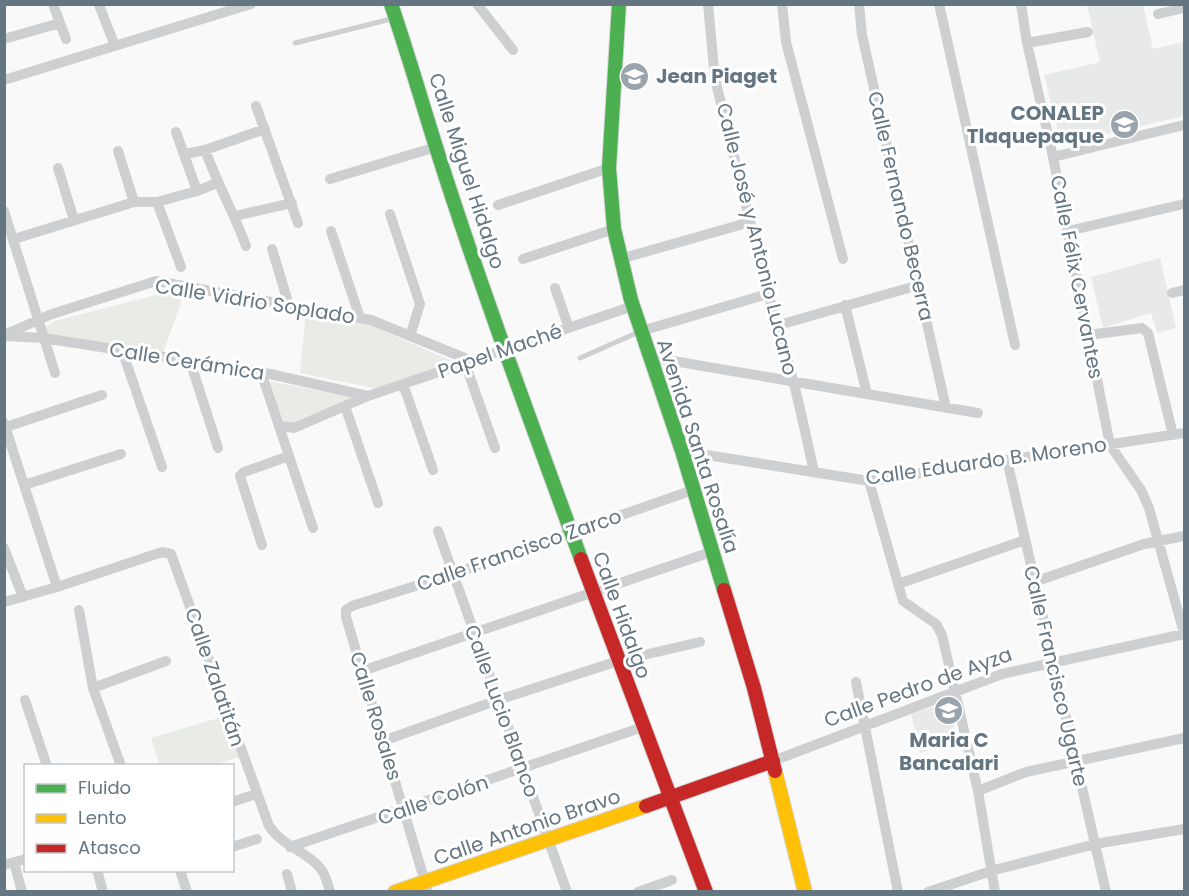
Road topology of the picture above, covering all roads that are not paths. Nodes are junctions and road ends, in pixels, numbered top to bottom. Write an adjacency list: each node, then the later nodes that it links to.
1 (53, 4): 14 (street)
2 (251, 4): 20 (street)
3 (619, 4): 33 (street, Avenida Santa Rosalía)
4 (708, 4): 46 (street, Calle José y Antonio Lucano)
5 (782, 4): 56 (street)
6 (859, 4): 58 (street, Calle Fernando Becerra)
7 (939, 4): 75 (street)
8 (1021, 4): 19 (street, Calle Félix Cervantes)
9 (99, 5): 20 (street)
10 (478, 5): 21 (street)
11 (1185, 8): 13 (street)
12 (394, 11): 18 (lane); 27 (street, Calle Miguel Hidalgo)
13 (1158, 14)
14 (60, 22): 16 (street); 17 (street)
15 (1088, 32): 19 (street)
16 (4, 39)
17 (66, 39)
18 (295, 43)
19 (1027, 43): 31 (street, Calle Félix Cervantes)
20 (115, 46): 22 (street)
21 (513, 50)
22 (4, 80)
23 (256, 106): 25 (street)
24 (1185, 125): 31 (street)
25 (265, 129): 28 (street); 39 (street)
26 (176, 132): 30 (street)
27 (436, 147): 34 (street); 77 (street, Calle Miguel Hidalgo)
28 (205, 150): 30 (street); 35 (street)
29 (118, 151): 37 (street)
30 (185, 153): 36 (street)
31 (1053, 157): 50 (street, Calle Félix Cervantes)
32 (58, 168): 45 (street)
33 (609, 168): 41 (street); 48 (street, Avenida Santa Rosalía)
34 (330, 179)
35 (217, 183): 36 (street); 44 (street)
36 (197, 191): 38 (street)
37 (134, 202): 38 (street); 45 (street)
38 (157, 202): 57 (street)
39 (292, 203): 44 (street); 47 (street)
40 (1185, 204): 50 (street)
41 (498, 205)
42 (4, 211): 51 (street)
43 (390, 214): 73 (street)
44 (235, 216): 52 (street)
45 (74, 220): 51 (street)
46 (750, 222): 55 (street); 62 (street, Calle José y Antonio Lucano)
47 (298, 223)
48 (614, 229): 54 (street); 55 (street, Avenida Santa Rosalía)
49 (331, 231): 66 (street)
50 (1068, 231): 71 (street, Calle Félix Cervantes)
51 (14, 239): 67 (street)
52 (246, 246)
53 (272, 249): 63 (street)
54 (523, 259)
55 (620, 259): 65 (street, Avenida Santa Rosalía)
56 (843, 259)
57 (181, 267)
58 (919, 285): 64 (street); 90 (street, Calle Fernando Becerra)
59 (555, 288): 69 (street)
60 (1185, 290): 61 (street)
61 (1172, 293)
62 (768, 294): 68 (street, Calle José y Antonio Lucano); 70 (street)
63 (289, 305): 66 (street, Calle Vidrio Soplado); 67 (street, Calle Vidrio Soplado)
64 (845, 305): 68 (street); 86 (street)
65 (633, 306): 69 (street, Papel Maché); 70 (street, Avenida Santa Rosalía)
66 (360, 318): 73 (street, Calle Vidrio Soplado)
67 (38, 319): 72 (street, Calle Vidrio Soplado); 74 (street)
68 (779, 325): 84 (street, Calle José y Antonio Lucano)
69 (569, 328): 77 (street, Papel Maché)
70 (641, 331): 78 (street, Avenida Santa Rosalía); 79 (lane)
71 (1088, 335): 94 (street); 95 (street, Calle Félix Cervantes)
72 (4, 336): 74 (street, Calle Cerámica)
73 (410, 336): 81 (street, Calle Vidrio Soplado)
74 (43, 338): 76 (street, Calle Cerámica); 83 (street)
75 (1015, 345)
76 (122, 350): 80 (street, Calle Cerámica); 102 (street)
77 (505, 350): 81 (street, Papel Maché); 111 (street, Calle Hidalgo)
78 (650, 357): 84 (street); 98 (street, Avenida Santa Rosalía)
79 (580, 358)
80 (190, 361): 82 (street, Calle Cerámica); 96 (street)
81 (468, 362): 85 (street, Papel Maché); 97 (street)
82 (261, 372): 88 (street, Calle Cerámica); 92 (street)
83 (55, 373)
84 (793, 381): 86 (street); 104 (street, Calle José y Antonio Lucano)
85 (403, 384): 88 (street, Papel Maché); 103 (street)
86 (867, 394): 90 (street)
87 (102, 395): 93 (street)
88 (368, 396): 89 (street, Papel Maché)
89 (345, 406): 92 (street, Papel Maché); 108 (street)
90 (946, 408): 91 (street)
91 (978, 413)
92 (280, 426): 100 (street)
93 (6, 430): 106 (street)
94 (1179, 434): 95 (street, Calle Eduardo B. Moreno)
95 (1110, 445): 101 (street, Calle Eduardo B. Moreno); 114 (street)
96 (218, 448)
97 (495, 448)
98 (682, 451): 104 (street, Calle Eduardo B. Moreno); 107 (street, Avenida Santa Rosalía)
99 (121, 454): 106 (street)
100 (289, 456): 109 (street); 115 (street)
101 (1006, 460): 105 (street, Calle Eduardo B. Moreno); 113 (street, Calle Francisco Ugarte)
102 (162, 467)
103 (433, 470)
104 (814, 472): 105 (street, Calle Eduardo B. Moreno)
105 (869, 481): 120 (street)
106 (24, 485): 121 (street)
107 (693, 490): 111 (street, Calle Francisco Zarco); 117 (street, Avenida Santa Rosalía)
108 (378, 503)
109 (313, 528)
110 (438, 531): 118 (street, Calle Lucio Blanco)
111 (571, 533): 118 (street, Calle Francisco Zarco); 122 (street, Calle Hidalgo)
112 (1185, 536): 114 (street)
113 (1025, 540): 119 (street, Calle Francisco Ugarte); 120 (street)
114 (1160, 541): 119 (street); 123 (street)
115 (262, 545)
116 (4, 548): 124 (street)
117 (711, 552): 122 (street); 144 (street, Avenida Santa Rosalía)
118 (453, 574): 127 (street, Calle Francisco Zarco); 128 (street, Calle Lucio Blanco)
119 (1034, 582): 133 (street, Calle Francisco Ugarte)
120 (898, 584): 137 (street)
121 (57, 587): 124 (street, Calle Zalatitán); 150 (street, Calle Zalatitán)
122 (592, 593): 128 (street); 132 (street, Calle Hidalgo)
123 (1180, 593): 129 (street)
124 (23, 597): 125 (street, Calle Zalatitán)
125 (4, 602)
126 (79, 610): 136 (street)
127 (346, 610): 134 (street, Calle Rosales)
128 (474, 633): 134 (street); 139 (street, Calle Lucio Blanco)
129 (1185, 634): 133 (street, Calle Pedro de Ayza)
130 (700, 642): 132 (street)
131 (166, 661): 136 (street)
132 (618, 662): 139 (street); 141 (street, Calle Hidalgo)
133 (1053, 663): 137 (street, Calle Pedro de Ayza); 145 (street, Calle Francisco Ugarte)
134 (362, 671): 143 (street, Calle Rosales)
135 (856, 681): 140 (street)
136 (93, 688): 147 (street)
137 (956, 692): 140 (street, Calle Pedro de Ayza); 149 (street)
138 (25, 700): 146 (street)
139 (498, 700): 143 (street); 148 (street, Calle Lucio Blanco)
140 (865, 726): 144 (street, Calle Pedro de Ayza); 178 (street)
141 (643, 727): 148 (street, Calle Colón); 151 (street, Calle Hidalgo)
142 (1185, 738): 145 (street)
143 (383, 741): 153 (street, Calle Rosales)
144 (773, 761): 151 (street, Calle Pedro de Ayza); 177 (street, Avenida Santa Rosalía)
145 (1077, 761): 149 (street); 157 (street, Calle Francisco Ugarte)
146 (47, 764)
147 (121, 764)
148 (523, 768): 153 (street, Calle Colón); 156 (street, Calle Lucio Blanco)
149 (978, 791): 162 (street)
150 (256, 794): 152 (street); 159 (street, Calle Zalatitán)
151 (671, 798): 156 (street, Calle Antonio Bravo); 176 (street, Calle Hidalgo)
152 (234, 801)
153 (404, 810): 159 (street, Calle Colón); 167 (street, Calle Rosales)
154 (1185, 829): 157 (street)
155 (257, 839): 158 (street)
156 (549, 840): 167 (street, Calle Antonio Bravo); 174 (street, Calle Lucio Blanco)
157 (1095, 844): 162 (street); 181 (street, Calle Francisco Ugarte)
158 (234, 846)
159 (290, 847): 172 (street, Calle Zalatitán)
160 (24, 860): 161 (street)
161 (7, 864): 168 (street)
162 (991, 871): 179 (street); 180 (street)
163 (98, 872): 169 (street)
164 (181, 872): 170 (street)
165 (286, 874): 171 (street)
166 (672, 880): 175 (street)
167 (426, 887): 173 (street, Calle Antonio Bravo)
168 (22, 891)
169 (103, 891)
170 (187, 891)
171 (292, 891)
172 (330, 891)
173 (395, 891)
174 (567, 891)
175 (638, 891)
176 (706, 891)
177 (805, 891)
178 (898, 891)
179 (928, 891)
180 (995, 891)
181 (1106, 891)

